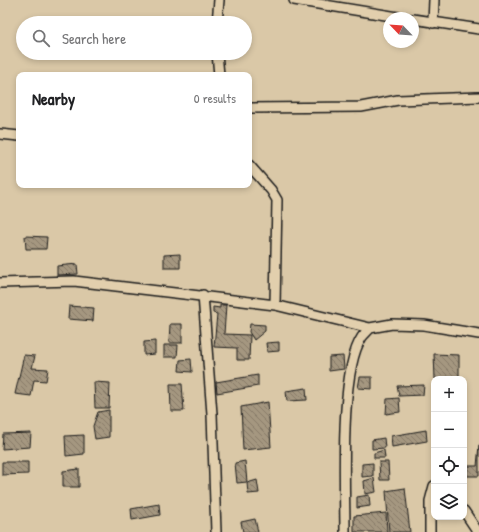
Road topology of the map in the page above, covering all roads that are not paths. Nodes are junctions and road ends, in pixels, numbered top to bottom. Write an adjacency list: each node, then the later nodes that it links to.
1 (219, 0): 5 (street)
2 (294, 0): 4 (street)
3 (434, 0): 7 (street)
4 (383, 15)
5 (218, 16)
6 (419, 20): 7 (street)
7 (433, 23): 8 (street)
8 (479, 29)
9 (218, 60): 10 (street)
10 (219, 72)
11 (479, 97): 12 (street)
12 (252, 108)
13 (0, 134): 14 (street)
14 (16, 136)
15 (252, 168): 18 (street)
16 (0, 283): 17 (street)
17 (203, 296): 18 (street); 23 (street)
18 (275, 305): 19 (street)
19 (370, 328): 20 (street); 24 (street)
20 (479, 334)
21 (431, 497): 25 (street)
22 (467, 516): 26 (street)
23 (216, 532)
24 (345, 532)
25 (430, 532)
26 (478, 532)

